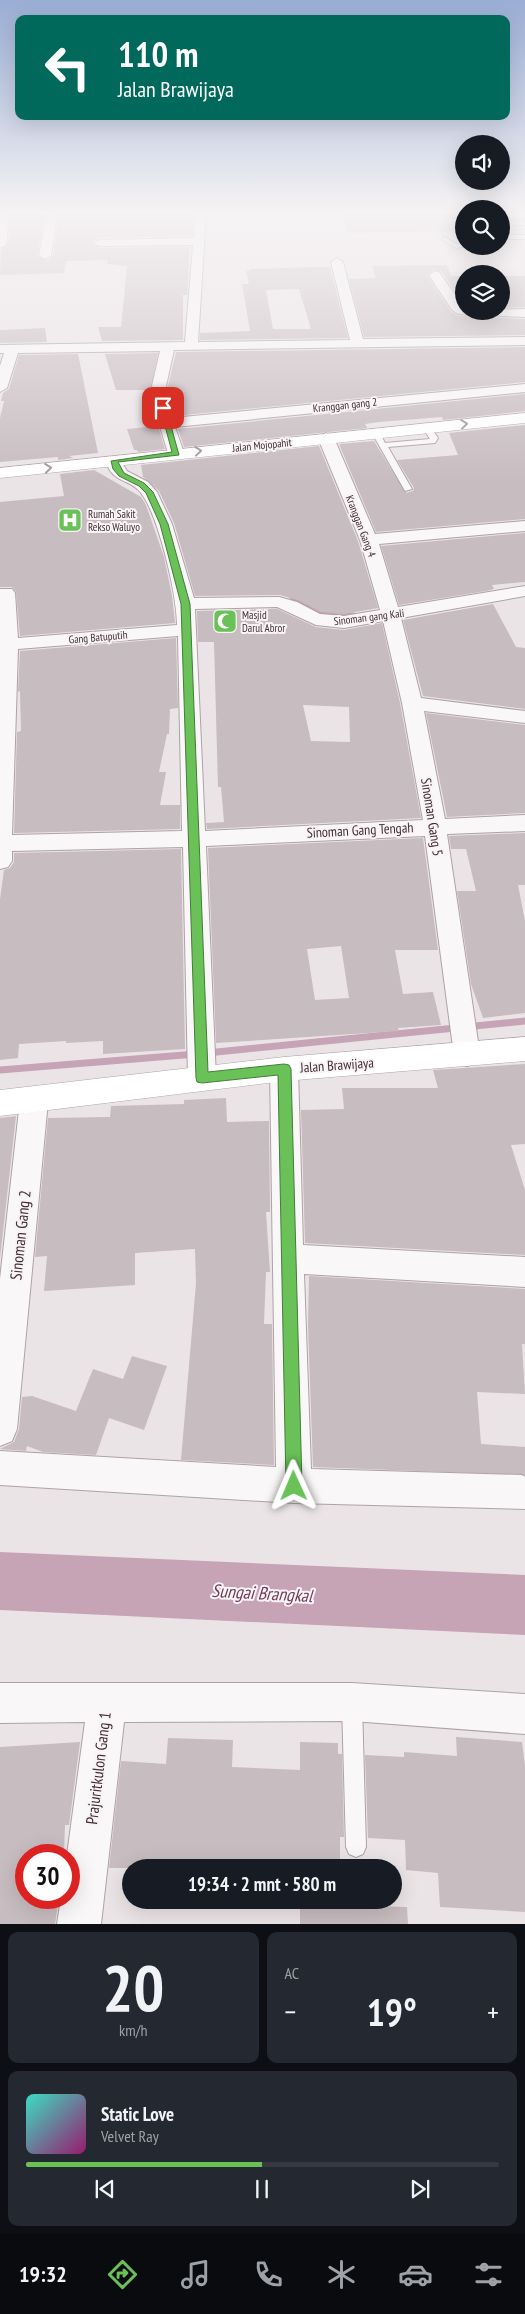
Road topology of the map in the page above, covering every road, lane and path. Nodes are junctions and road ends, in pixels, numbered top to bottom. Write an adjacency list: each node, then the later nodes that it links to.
1 (194, 304): 8 (street)
2 (347, 304): 6 (street)
3 (454, 304): 4 (street)
4 (525, 313)
5 (525, 341): 6 (street)
6 (357, 342): 8 (street)
7 (168, 346): 8 (street); 9 (street); 13 (street)
8 (191, 346)
9 (6, 349): 10 (street)
10 (0, 388)
11 (525, 388): 13 (street, Kranggan gang 2)
12 (525, 418): 15 (main road, Jalan Mojopahit, one-way to 12)
13 (166, 423): 16 (street)
14 (326, 438): 15 (main road, Jalan Mojopahit); 16 (main road, Jalan Mojopahit, one-way to 14); 21 (street, Kranggan Gang 4)
15 (380, 439): 19 (lane)
16 (176, 453): 17 (main road, Jalan Mojopahit)
17 (114, 461): 18 (main road, Jalan Mojopahit, one-way to 17); 24 (street)
18 (0, 473)
19 (408, 489)
20 (525, 526): 21 (street)
21 (368, 540): 25 (street, Kranggan Gang 4)
22 (525, 591): 25 (street, Sinoman gang Kali)
23 (6, 593): 27 (street)
24 (186, 604): 25 (street, Sinoman gang Kali); 26 (street)
25 (391, 615): 28 (street, Sinoman Gang 5)
26 (187, 630): 27 (street, Gang Batuputih); 32 (street)
27 (6, 642): 33 (street)
28 (412, 703): 29 (street); 31 (street, Sinoman Gang 5)
29 (525, 718)
30 (525, 823): 31 (street, Sinoman Gang Tengah)
31 (435, 826): 32 (street, Sinoman Gang Tengah); 34 (street, Sinoman Gang 5)
32 (195, 839): 33 (street, Sinoman Gang Tengah); 36 (street)
33 (1, 849)
34 (465, 1037): 35 (main road, Jalan Brawijaya); 37 (main road, Jalan Brawijaya)
35 (525, 1049)
36 (202, 1069): 37 (main road, Jalan Brawijaya); 38 (main road, Jalan Brawijaya)
37 (284, 1069): 40 (street)
38 (34, 1101): 39 (main road, Jalan Brawijaya); 42 (street, Sinoman Gang 2)
39 (0, 1103)
40 (289, 1259): 41 (street); 44 (street)
41 (525, 1272)
42 (0, 1429)
43 (0, 1468): 44 (street)
44 (294, 1486): 45 (street)
45 (522, 1493)
46 (107, 1702): 47 (street); 48 (street); 51 (street, Prajuritkulon Gang 1)
47 (352, 1702): 49 (street); 50 (lane)
48 (0, 1703)
49 (525, 1714)
50 (356, 1847)
51 (79, 1924)

